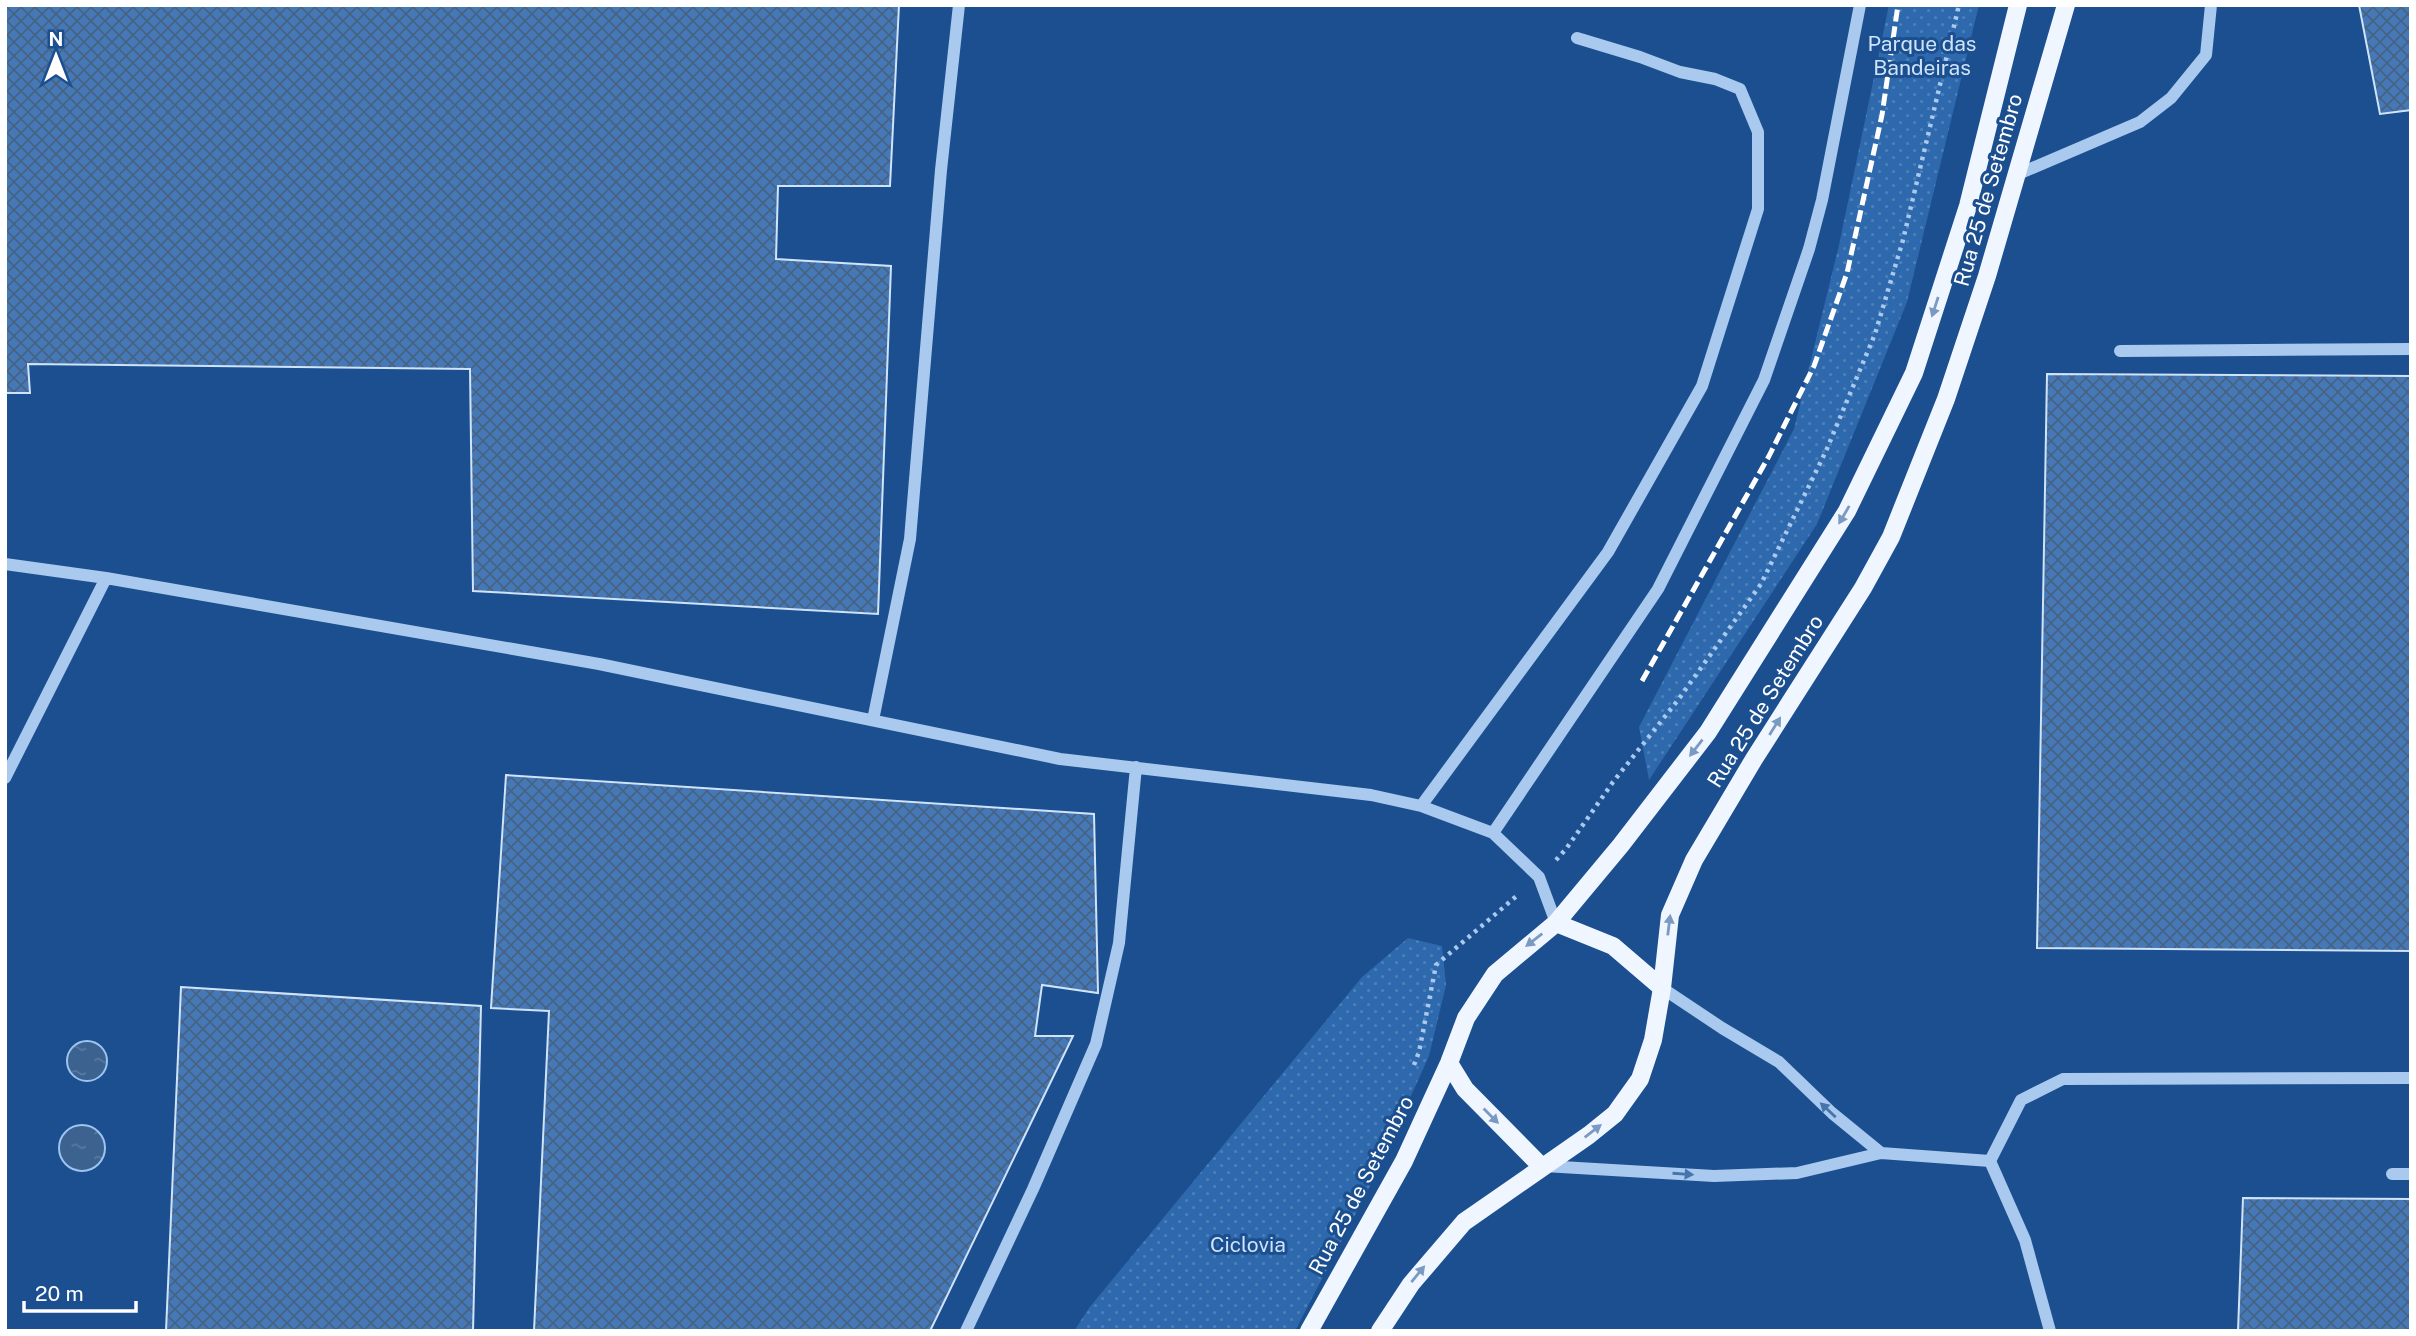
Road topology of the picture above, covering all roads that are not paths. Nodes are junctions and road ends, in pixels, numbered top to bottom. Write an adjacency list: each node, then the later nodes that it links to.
1 (959, 5): 12 (street)
2 (1860, 5): 16 (street)
3 (2018, 5): 17 (main road, Rua 25 de Setembro, one-way to 17)
4 (2066, 5): 7 (main road, Rua 25 de Setembro)
5 (2211, 5): 7 (street)
6 (1577, 38): 15 (street)
7 (2016, 175): 18 (main road, Rua 25 de Setembro, one-way to 7)
8 (2411, 349): 9 (street)
9 (2120, 351)
10 (5, 564): 11 (street)
11 (106, 578): 12 (street); 14 (street)
12 (873, 720): 13 (street)
13 (1136, 767): 15 (street); 26 (street)
14 (5, 778)
15 (1422, 806): 16 (street)
16 (1493, 834): 17 (street)
17 (1556, 923): 18 (main road); 19 (main road, Rua 25 de Setembro, one-way to 19)
18 (1662, 988): 21 (street, one-way to 18); 23 (main road, Rua 25 de Setembro, one-way to 18)
19 (1449, 1063): 23 (main road, one-way to 23); 27 (main road, Rua 25 de Setembro)
20 (2411, 1078): 22 (street)
21 (1881, 1153): 22 (street); 23 (street, one-way to 21)
22 (1990, 1161): 29 (street)
23 (1541, 1166): 28 (main road, Rua 25 de Setembro, one-way to 23)
24 (2392, 1174): 25 (street)
25 (2411, 1174)
26 (966, 1331)
27 (1309, 1331)
28 (1380, 1331)
29 (2050, 1331)

